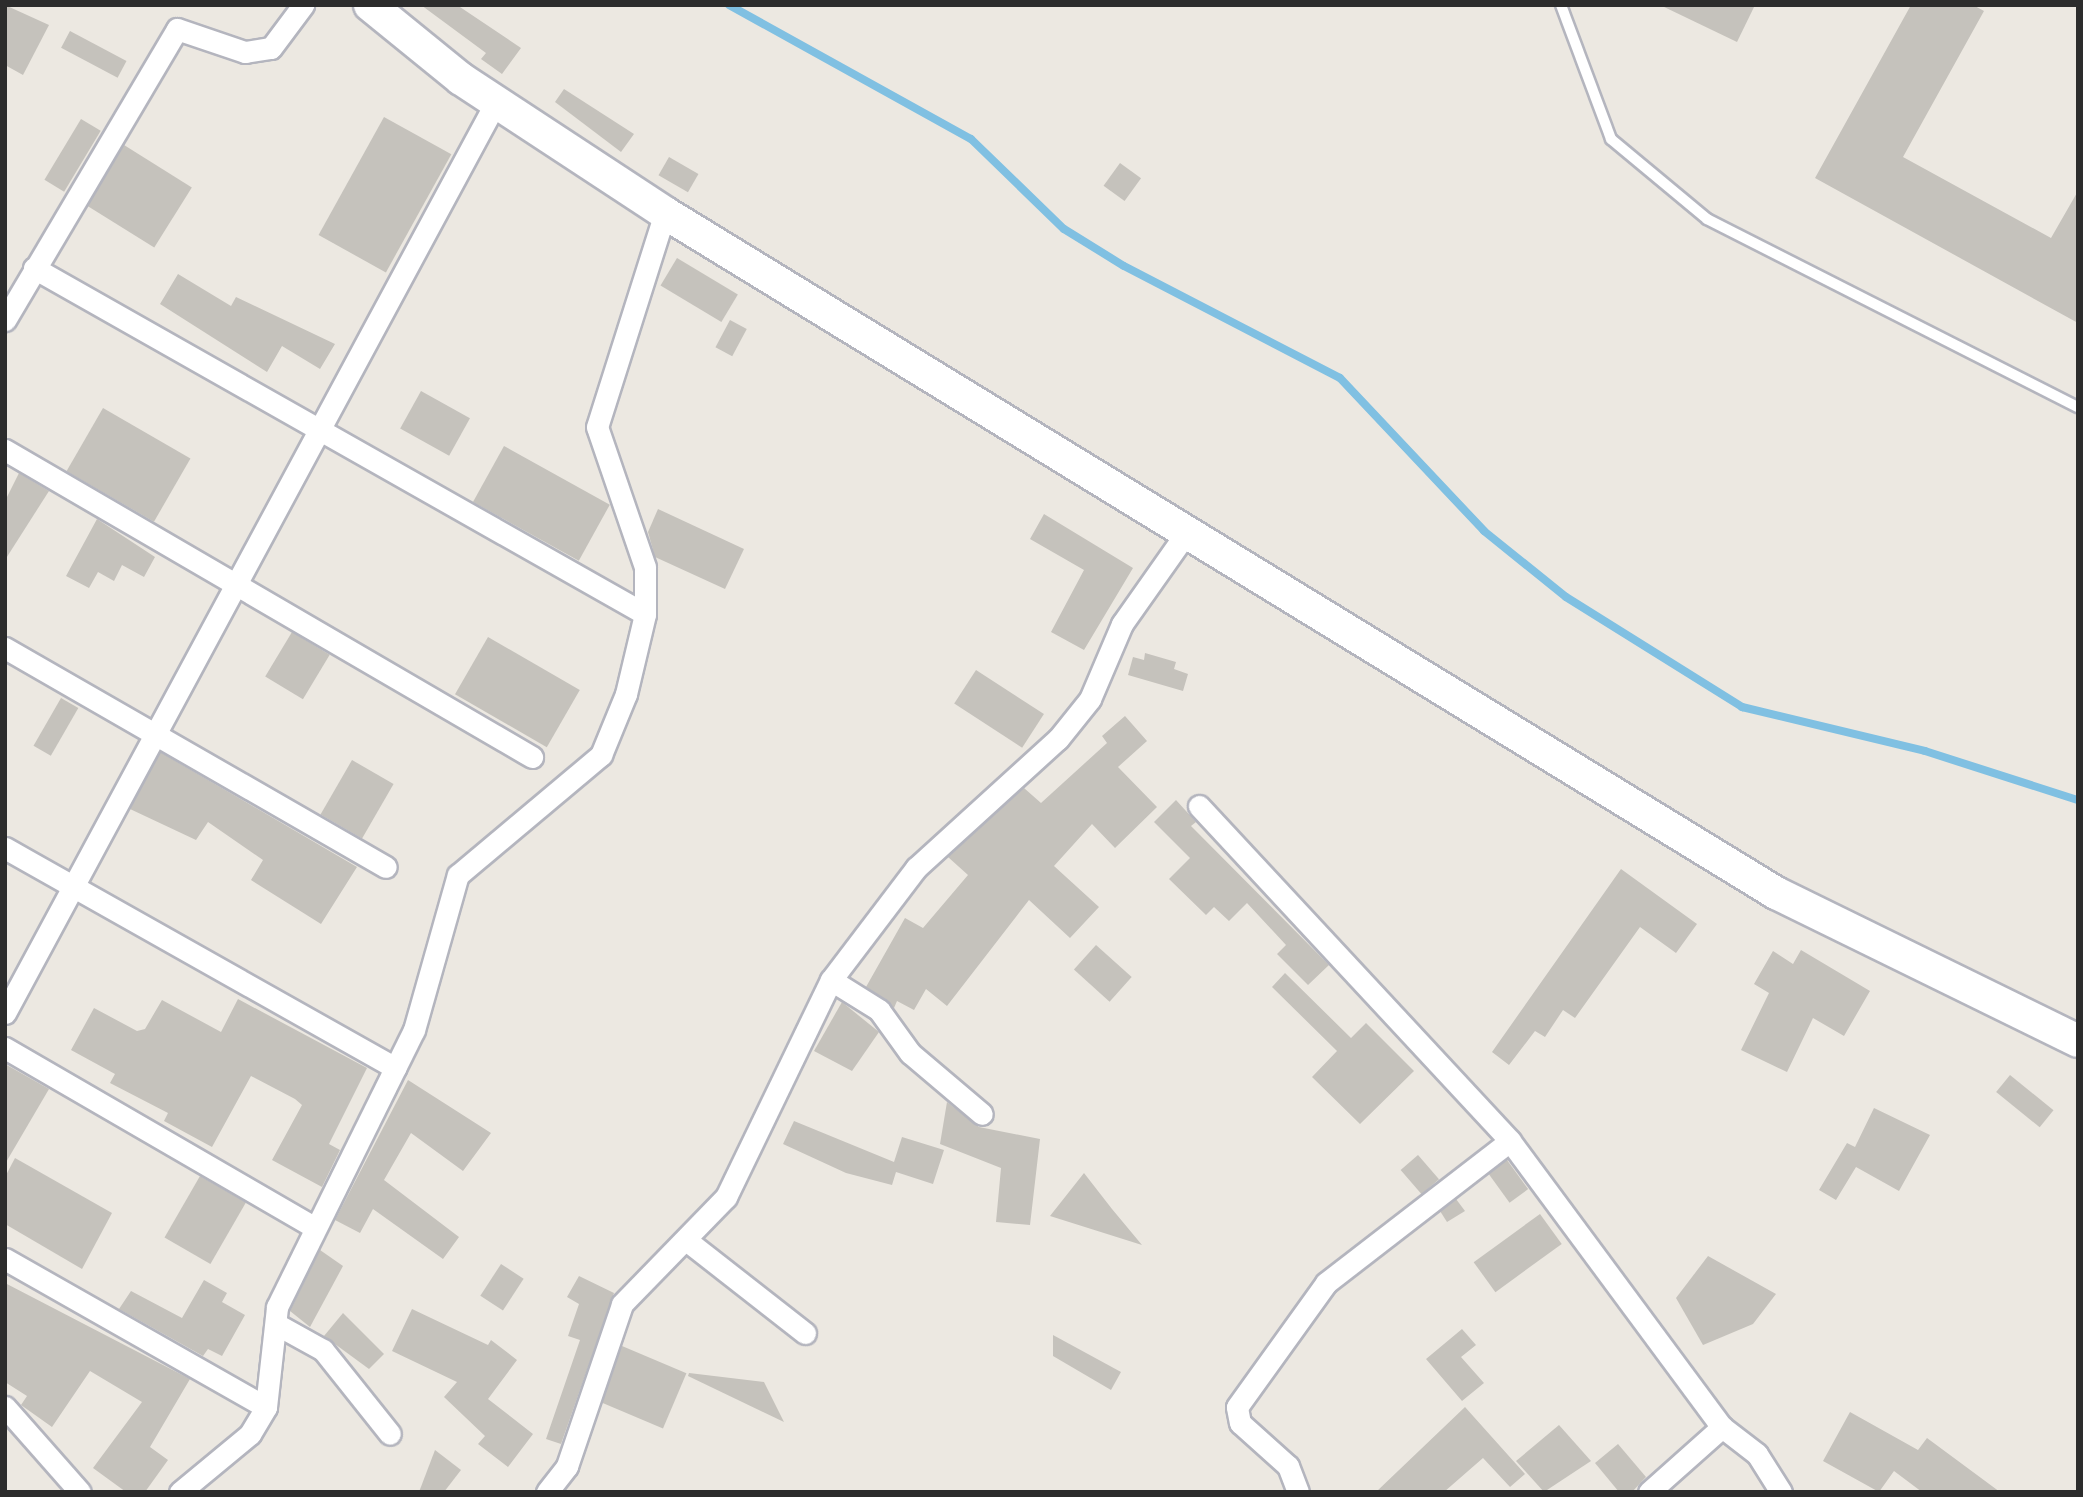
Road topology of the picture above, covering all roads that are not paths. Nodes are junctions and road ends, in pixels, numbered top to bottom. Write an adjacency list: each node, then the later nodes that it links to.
1 (303, 5): 6 (street)
2 (370, 5): 4 (main road)
3 (1561, 5): 8 (lane)
4 (496, 102): 5 (main road); 9 (street)
5 (665, 213): 11 (main road); 13 (street)
6 (34, 268): 7 (street); 9 (street)
7 (5, 320)
8 (2078, 407)
9 (320, 430): 12 (street); 13 (street)
10 (5, 450): 12 (street)
11 (1187, 532): 21 (street); 23 (main road)
12 (236, 584): 15 (street); 16 (street)
13 (645, 614): 25 (street)
14 (5, 648): 15 (street)
15 (155, 734): 19 (street); 20 (street)
16 (532, 757)
17 (1199, 806): 27 (street)
18 (5, 848): 20 (street)
19 (386, 867)
20 (73, 887): 22 (street); 25 (street)
21 (831, 980): 26 (street); 29 (street)
22 (5, 1013)
23 (2078, 1041)
24 (5, 1048): 28 (street)
25 (395, 1068): 28 (street)
26 (982, 1114)
27 (1510, 1141): 35 (street); 40 (street)
28 (314, 1227): 31 (street)
29 (686, 1240): 32 (street); 39 (street)
30 (5, 1258): 34 (street)
31 (276, 1324): 34 (street); 36 (street)
32 (805, 1333)
33 (5, 1407): 37 (street)
34 (265, 1407): 38 (street)
35 (1722, 1427): 41 (street); 42 (street)
36 (390, 1434)
37 (80, 1492)
38 (180, 1492)
39 (547, 1492)
40 (1298, 1492)
41 (1649, 1492)
42 (1781, 1492)

